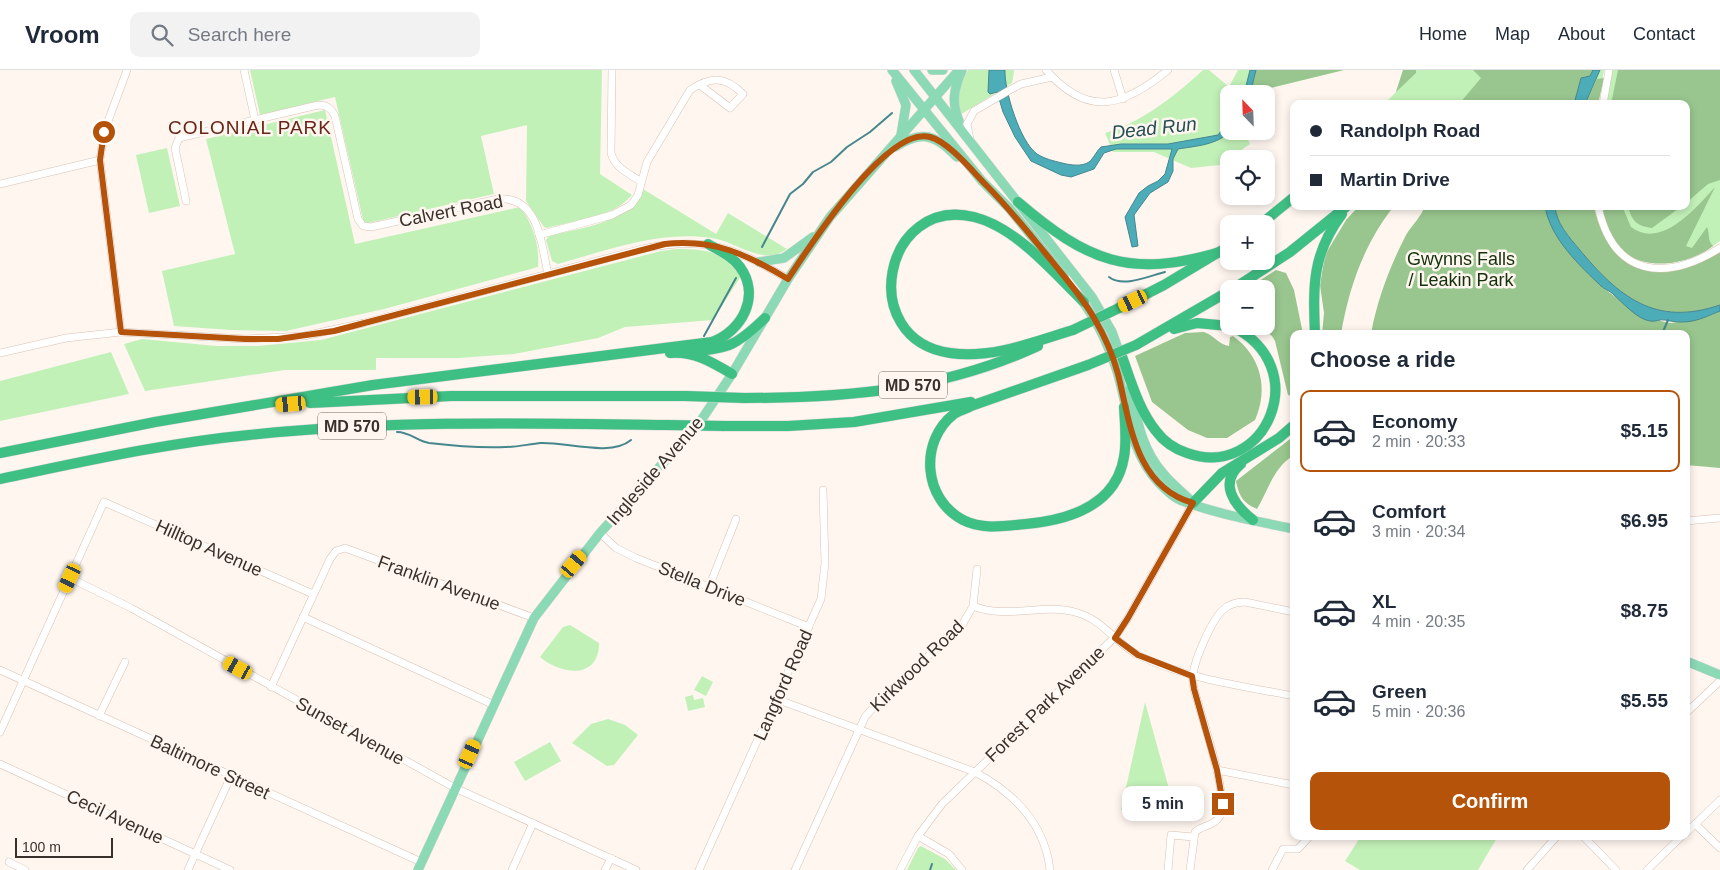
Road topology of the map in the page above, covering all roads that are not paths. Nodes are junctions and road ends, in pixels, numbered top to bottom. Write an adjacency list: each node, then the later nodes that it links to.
1 (127, 70): 24 (street)
2 (244, 70): 19 (street)
3 (612, 70): 25 (street)
4 (891, 70): 18 (main road); 21 (main road)
5 (914, 70): 15 (main road)
6 (932, 70): 7 (main road)
7 (943, 70)
8 (960, 70): 15 (main road, Ingleside Avenue); 20 (main road)
9 (1046, 70): 13 (street)
10 (1114, 70): 16 (street)
11 (1168, 70): 16 (street)
12 (1609, 70): 17 (street)
13 (1052, 77): 16 (street); 22 (street)
14 (700, 85): 14 (street); 25 (street)
15 (935, 97): 18 (main road, Ingleside Avenue); 20 (main road)
16 (1123, 99)
17 (1604, 100)
18 (925, 109): 21 (main road, Ingleside Avenue); 26 (main road)
19 (255, 120): 28 (street); 36 (street, Calvert Road)
20 (962, 131): 22 (main road)
21 (901, 136): 23 (main road, Ingleside Avenue)
22 (971, 142): 30 (main road)
23 (886, 153): 26 (main road); 35 (main road, Ingleside Avenue)
24 (100, 160): 27 (street); 50 (street)
25 (640, 181): 36 (street)
26 (982, 181): 45 (main road)
27 (0, 184)
28 (186, 201)
29 (1290, 201): 34 (highway)
30 (1018, 202): 39 (highway); 54 (main road)
31 (1343, 210): 43 (highway)
32 (1345, 210): 49 (highway)
33 (1599, 210): 38 (street)
34 (1272, 215)
35 (817, 234): 40 (main road); 42 (main road, Ingleside Avenue)
36 (539, 235): 41 (street, Calvert Road)
37 (708, 244): 40 (street); 41 (street); 56 (highway)
38 (1720, 248)
39 (1220, 252): 48 (highway, MD 570, bridge)
40 (759, 262): 42 (street)
41 (548, 274): 50 (street)
42 (788, 279): 46 (main road, Ingleside Avenue)
43 (1247, 280)
44 (1220, 296): 52 (highway, MD 570)
45 (1084, 302): 48 (highway); 59 (main road)
46 (765, 318): 53 (highway); 57 (main road, Ingleside Avenue)
47 (1220, 325): 52 (highway)
48 (1072, 330): 60 (highway, MD 570, bridge)
49 (1315, 330)
50 (121, 332): 55 (street)
51 (1246, 335): 54 (highway)
52 (1136, 345): 58 (highway, MD 570, bridge)
53 (680, 352): 56 (highway); 57 (highway)
54 (1120, 352): 66 (main road)
55 (0, 354)
56 (554, 364): 60 (highway)
57 (732, 374): 72 (main road, Ingleside Avenue)
58 (1002, 396): 59 (highway); 64 (highway, MD 570, bridge)
59 (1124, 407): 66 (main road)
60 (241, 409): 62 (highway, MD 570)
61 (1290, 429): 63 (highway)
62 (0, 453)
63 (1248, 457): 66 (highway); 69 (highway)
64 (0, 479)
65 (823, 490): 81 (street, Langford Road)
66 (1193, 503): 69 (main road); 82 (street, Forest Park Avenue)
67 (1720, 518): 70 (street)
68 (736, 519): 75 (street)
69 (1252, 520): 71 (main road)
70 (1690, 521)
71 (1290, 527)
72 (600, 534): 75 (street, Stella Drive); 80 (main road, Ingleside Avenue)
73 (977, 569): 77 (street, Kirkwood Road)
74 (70, 578): 76 (street, Hilltop Avenue); 88 (street); 90 (street, Sunset Avenue)
75 (709, 587): 81 (street, Stella Drive)
76 (313, 594): 79 (street); 80 (street, Franklin Avenue)
77 (973, 606): 82 (street); 96 (street, Kirkwood Road)
78 (1290, 611): 87 (street)
79 (303, 617): 90 (street); 93 (street)
80 (534, 618): 93 (main road, Ingleside Avenue)
81 (809, 627): 92 (street, Langford Road)
82 (1115, 638): 87 (street); 100 (street, Forest Park Avenue)
83 (125, 662): 95 (street)
84 (1690, 664): 86 (main road)
85 (0, 670): 88 (street, Baltimore Street)
86 (1720, 675)
87 (1192, 676): 91 (street); 99 (street)
88 (23, 681): 95 (street, Baltimore Street); 97 (street)
89 (1720, 681): 94 (street)
90 (271, 687): 103 (street, Sunset Avenue)
91 (1290, 695)
92 (776, 699): 96 (street); 125 (street, Langford Road)
93 (492, 704): 103 (main road, Ingleside Avenue)
94 (1690, 709)
95 (99, 716): 101 (street, Baltimore Street)
96 (860, 729): 100 (street); 126 (street, Kirkwood Road)
97 (0, 732)
98 (0, 764): 115 (street, Cecil Avenue)
99 (1217, 770): 102 (street); 109 (street)
100 (975, 772): 108 (street, Forest Park Avenue); 129 (street)
101 (231, 776): 115 (street); 118 (street, Baltimore Street)
102 (1290, 784)
103 (455, 788): 105 (street, Sunset Avenue); 118 (main road, Ingleside Avenue)
104 (1720, 800): 106 (street)
105 (533, 823): 116 (street, Sunset Avenue); 122 (street)
106 (1695, 824): 107 (street); 114 (street)
107 (1690, 828)
108 (918, 836): 127 (street, Forest Park Avenue); 128 (street)
109 (1193, 837): 130 (street); 131 (street)
110 (1306, 840): 132 (street)
111 (1553, 840): 133 (street)
112 (1587, 840): 134 (street)
113 (1678, 840): 135 (street)
114 (1720, 848)
115 (194, 854): 120 (street); 121 (street, Cecil Avenue)
116 (610, 858): 123 (street); 124 (street, Sunset Avenue)
117 (9, 862): 119 (street)
118 (419, 866)
119 (25, 870)
120 (188, 870)
121 (230, 870)
122 (512, 870)
123 (605, 870)
124 (636, 870)
125 (699, 870)
126 (795, 870)
127 (900, 870)
128 (962, 870)
129 (1050, 870)
130 (1168, 870)
131 (1190, 870)
132 (1272, 870)
133 (1527, 870)
134 (1616, 870)
135 (1647, 870)

